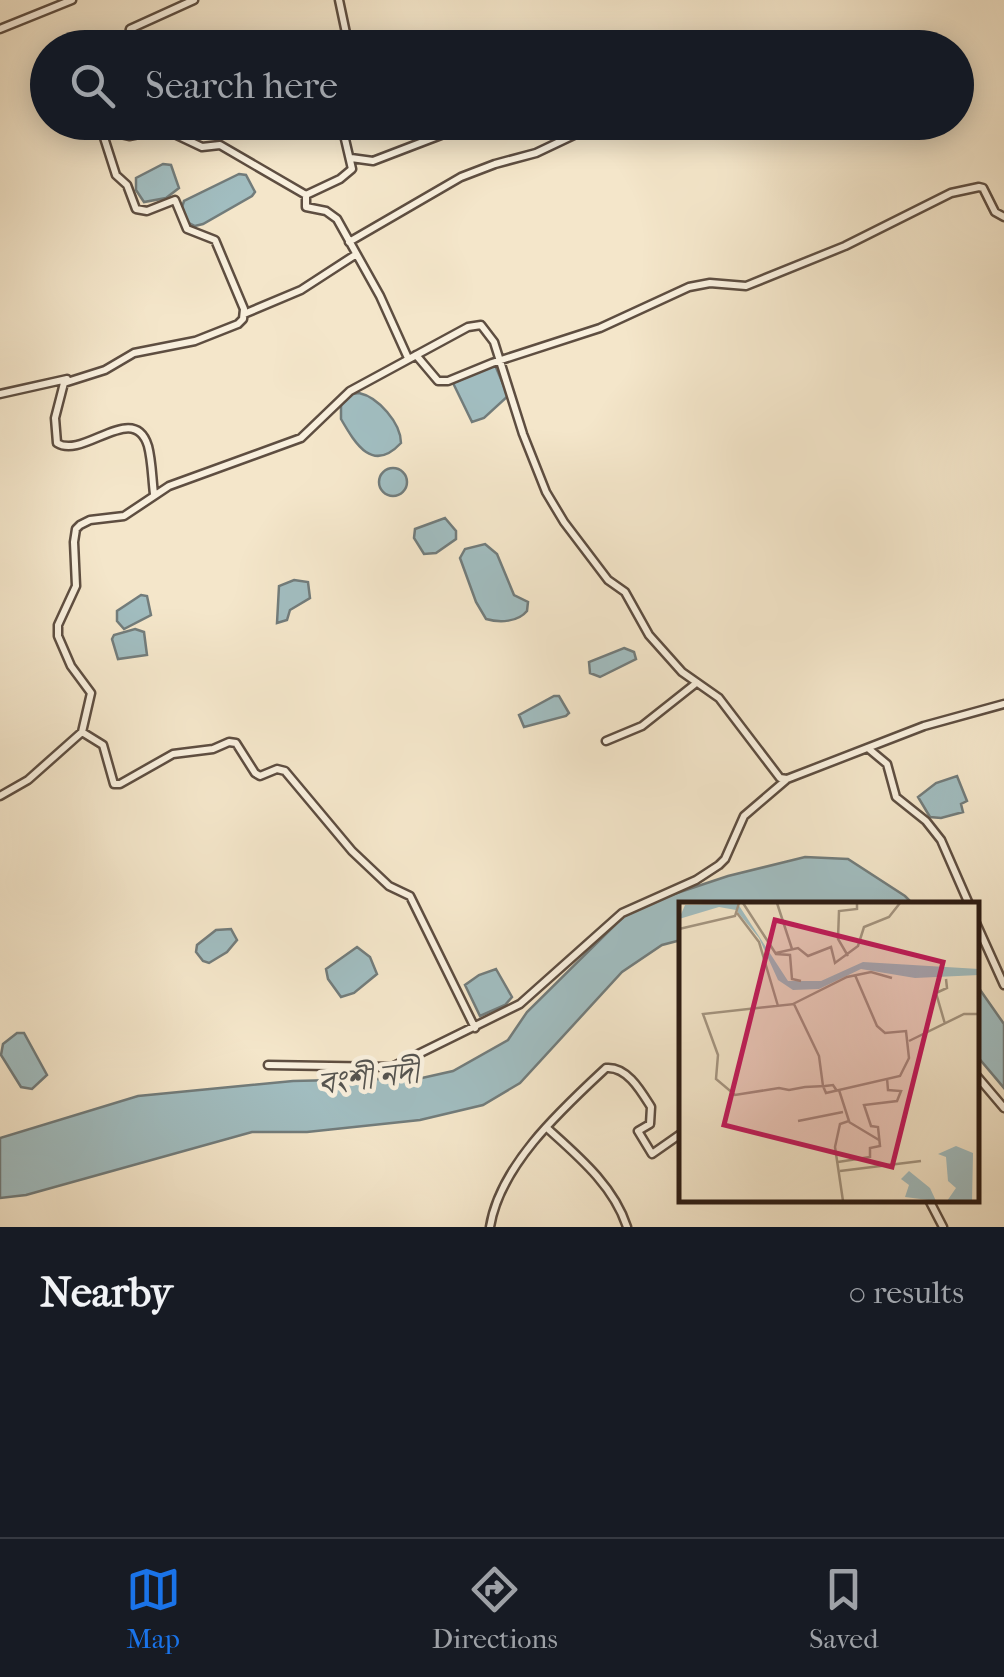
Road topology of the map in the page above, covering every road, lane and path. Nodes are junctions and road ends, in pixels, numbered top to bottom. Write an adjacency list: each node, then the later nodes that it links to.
1 (72, 0): 4 (street)
2 (194, 0): 5 (street)
3 (339, 0): 6 (street)
4 (0, 28)
5 (130, 30)
6 (346, 30)
7 (105, 140): 17 (street)
8 (187, 140): 13 (street)
9 (347, 140): 12 (street)
10 (428, 140): 12 (street)
11 (564, 140): 15 (street)
12 (352, 158): 13 (street)
13 (306, 194): 15 (street)
14 (1004, 217): 19 (street)
15 (350, 242): 16 (street)
16 (356, 255): 17 (street); 18 (street)
17 (244, 314): 20 (street)
18 (411, 356): 19 (street); 19 (street); 22 (street)
19 (500, 360): 23 (street)
20 (67, 379): 21 (street); 22 (street)
21 (0, 394)
22 (154, 494): 25 (street)
23 (695, 684): 26 (street); 28 (street)
24 (1004, 704): 27 (street)
25 (82, 732): 29 (street); 33 (street)
26 (606, 742)
27 (868, 748): 28 (street); 30 (street)
28 (787, 779): 33 (street)
29 (0, 796)
30 (967, 902)
31 (979, 930): 32 (street)
32 (1004, 984)
33 (475, 1028): 34 (street)
34 (268, 1065)
35 (979, 1079): 36 (street)
36 (1004, 1108)
37 (547, 1128): 38 (street); 40 (street); 41 (street)
38 (679, 1135)
39 (930, 1202): 42 (street)
40 (490, 1227)
41 (626, 1227)
42 (943, 1227)

